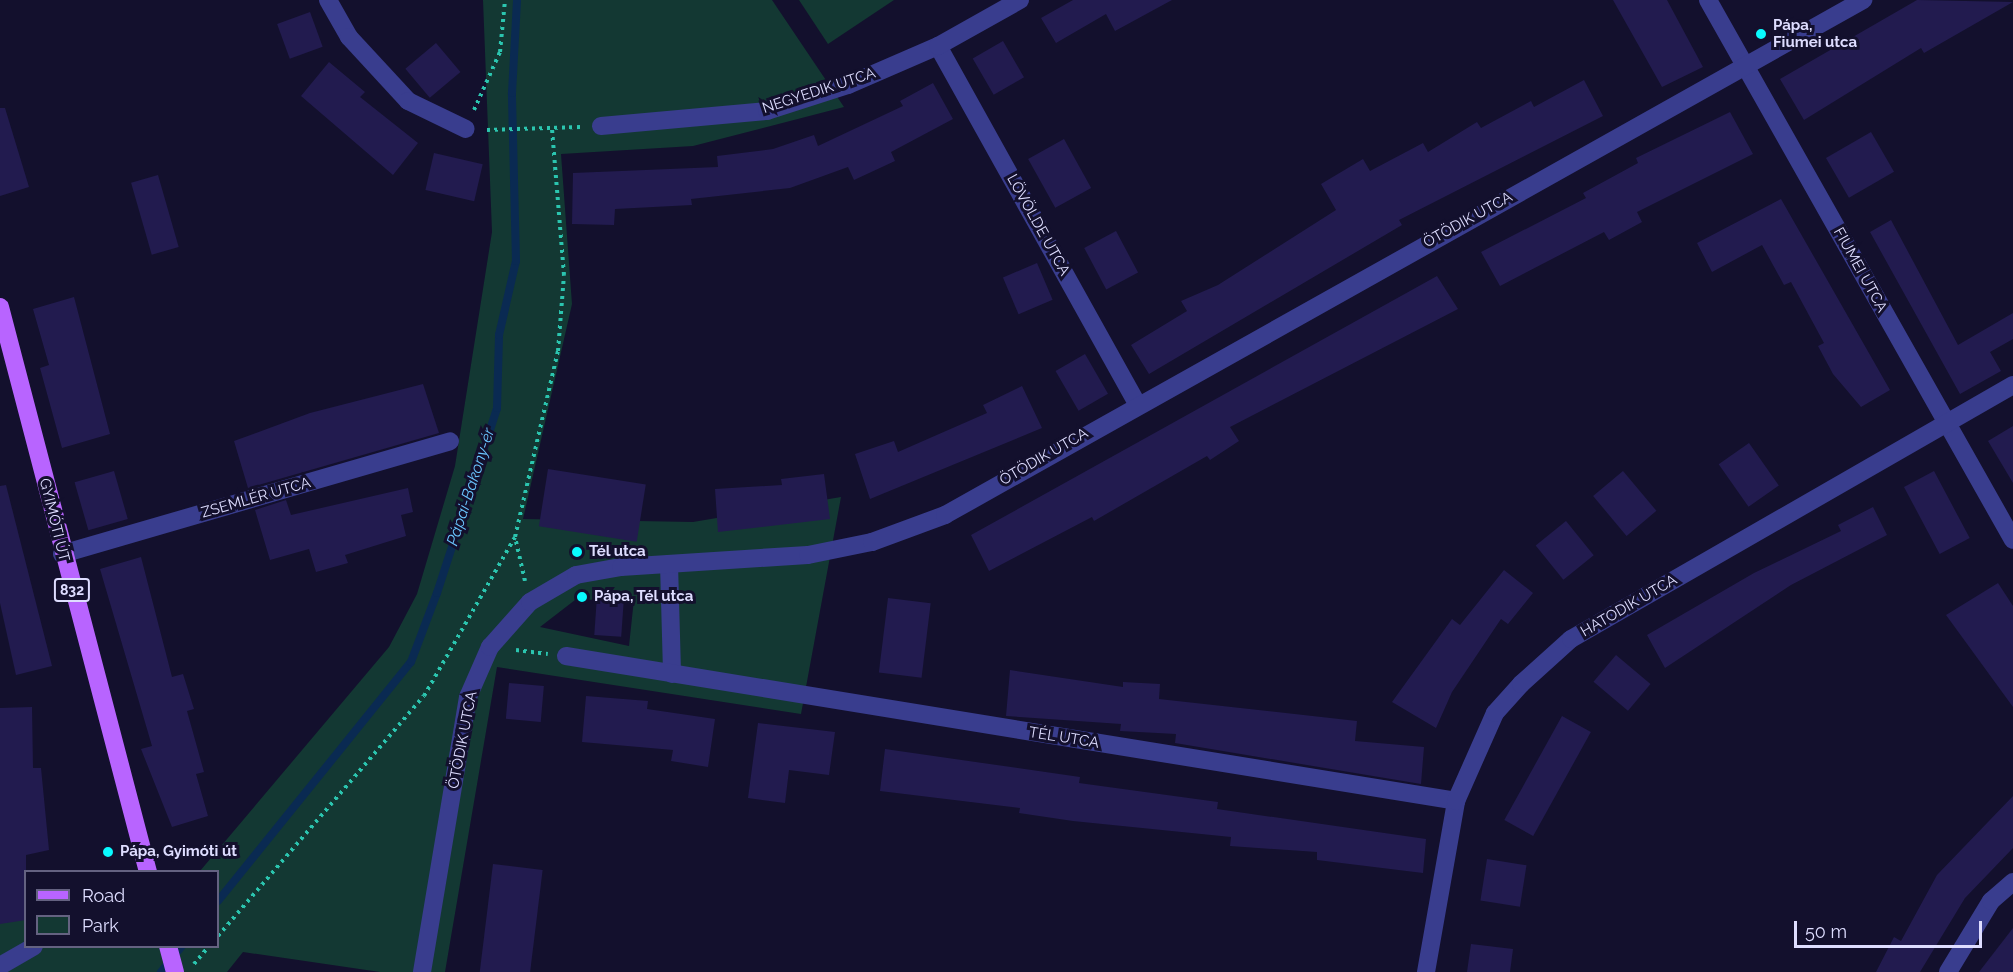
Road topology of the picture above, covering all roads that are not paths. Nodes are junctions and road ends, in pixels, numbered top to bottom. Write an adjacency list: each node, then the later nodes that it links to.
1 (328, 0): 8 (street)
2 (1020, 0): 5 (street, NEGYEDIK UTCA)
3 (1708, 0): 6 (street, FIUMEI UTCA)
4 (1863, 0): 6 (street, ÖTÖDIK UTCA)
5 (938, 46): 7 (street, NEGYEDIK UTCA); 11 (street, LÖVÖLDE UTCA)
6 (1745, 66): 11 (street, ÖTÖDIK UTCA); 12 (street, FIUMEI UTCA)
7 (601, 126)
8 (466, 129)
9 (0, 307): 15 (main road, GYIMÓTI ÚT / 832)
10 (2013, 385): 12 (street, HATODIK UTCA)
11 (1137, 403): 16 (street, ÖTÖDIK UTCA)
12 (1946, 422): 14 (street, FIUMEI UTCA); 19 (street, HATODIK UTCA)
13 (450, 441): 15 (street, ZSEMLÉR UTCA)
14 (2013, 540)
15 (62, 554): 20 (main road, GYIMÓTI ÚT / 832)
16 (669, 564): 18 (street); 26 (street, ÖTÖDIK UTCA)
17 (566, 656): 18 (street, TÉL UTCA)
18 (672, 674): 19 (street, TÉL UTCA)
19 (1456, 801): 27 (street, HATODIK UTCA)
20 (147, 870)
21 (2013, 882): 28 (street)
22 (31, 948): 24 (street)
23 (169, 948): 25 (main road)
24 (0, 966)
25 (175, 972)
26 (422, 972)
27 (1426, 972)
28 (1948, 972)

